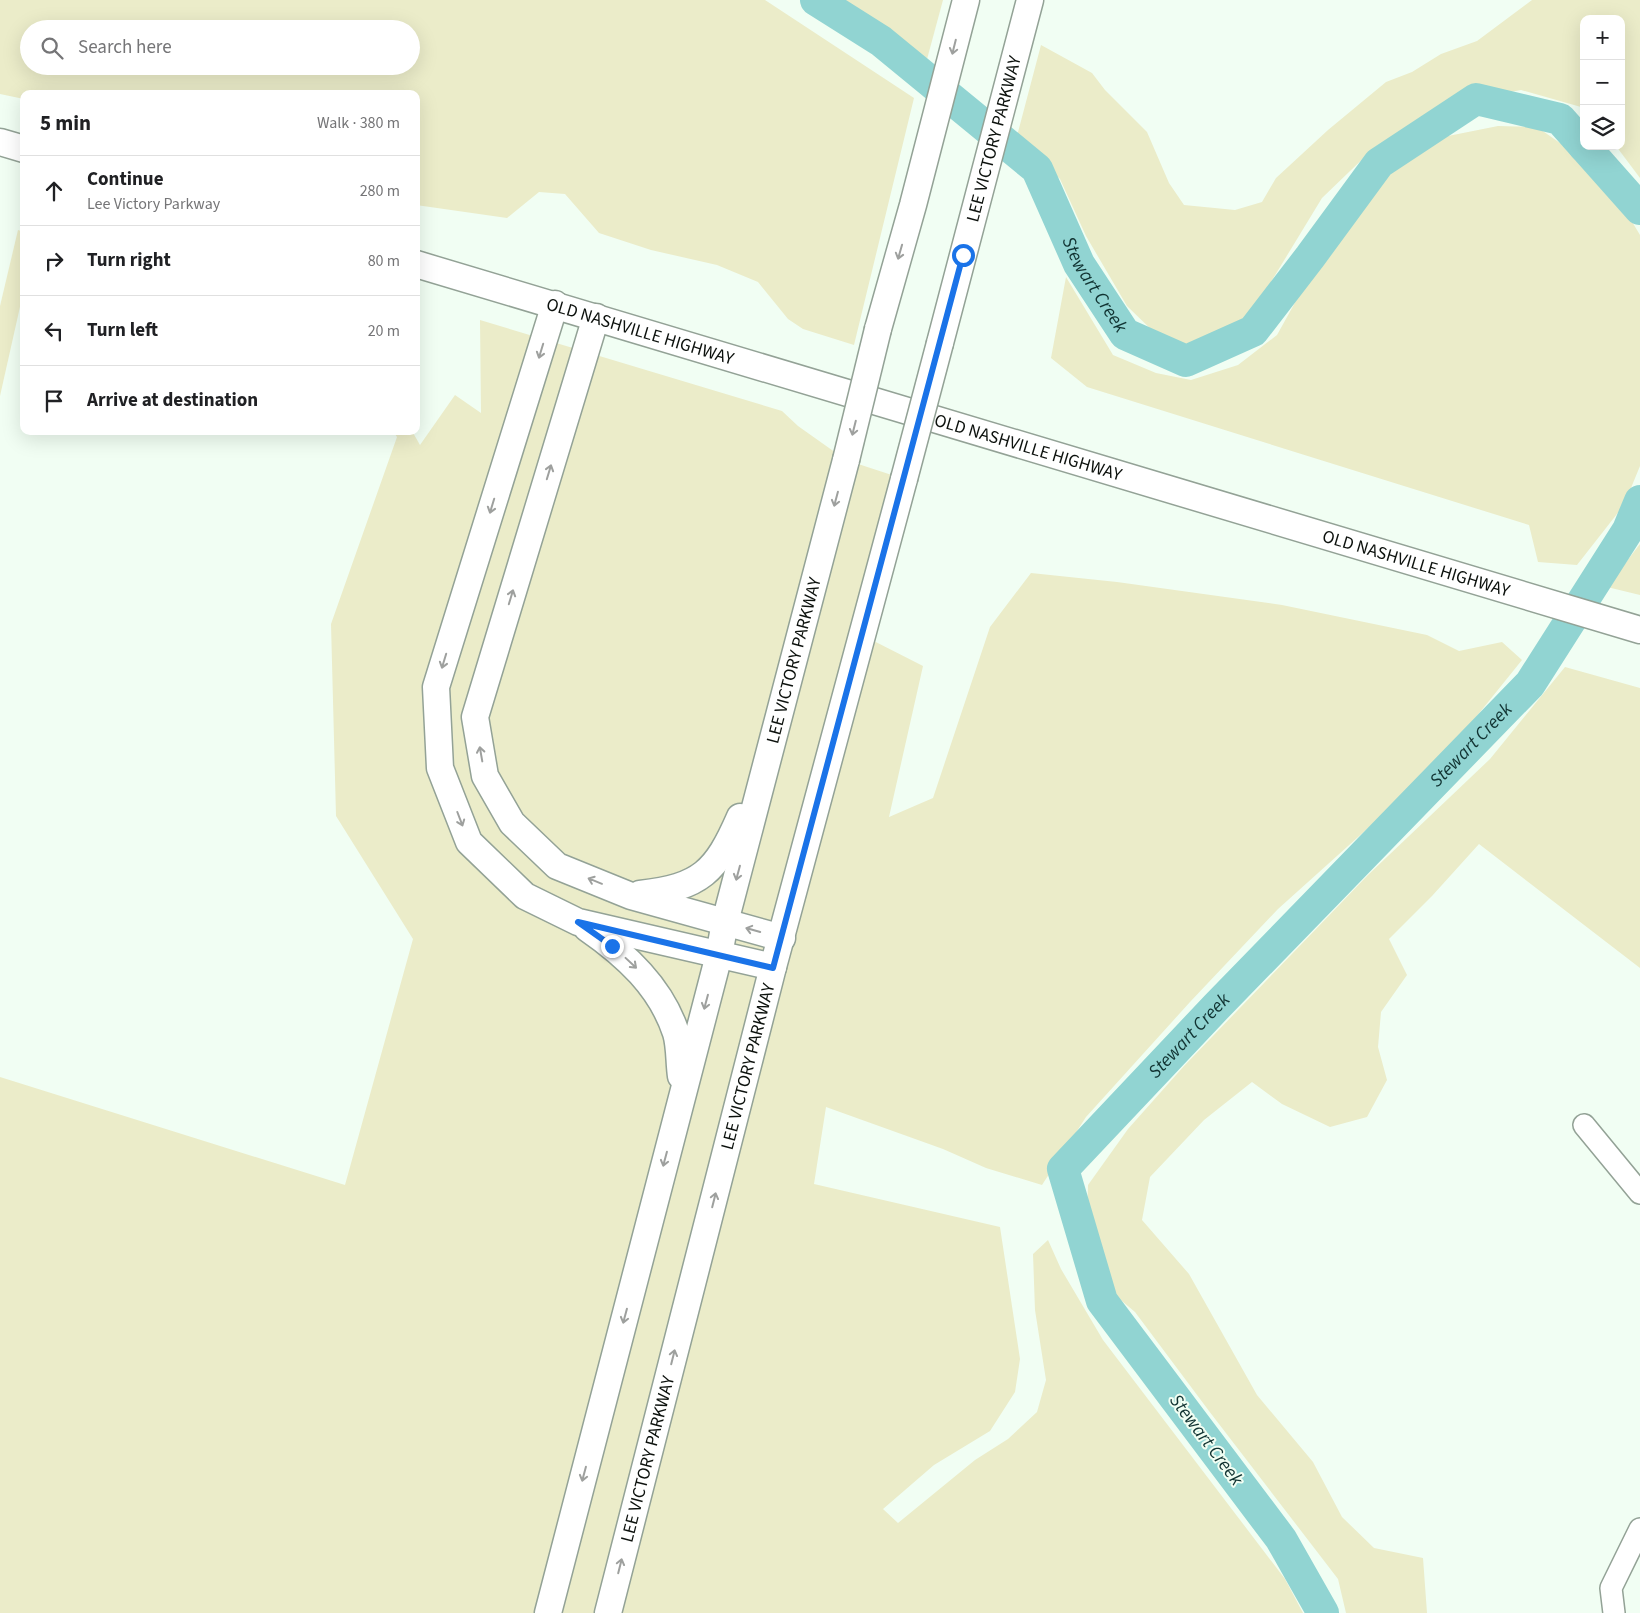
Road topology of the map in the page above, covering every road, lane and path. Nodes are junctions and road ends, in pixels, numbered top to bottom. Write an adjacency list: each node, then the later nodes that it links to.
1 (966, 0): 8 (main road, LEE VICTORY PARKWAY, one-way to 8, bridge)
2 (1027, 12): 13 (main road, LEE VICTORY PARKWAY, bridge)
3 (0, 142): 4 (main road)
4 (20, 147)
5 (420, 265): 6 (main road, OLD NASHVILLE HIGHWAY)
6 (555, 304): 7 (main road, OLD NASHVILLE HIGHWAY); 11 (main road, one-way to 11)
7 (596, 317): 9 (main road, OLD NASHVILLE HIGHWAY); 10 (main road, one-way to 7)
8 (806, 618): 10 (main road); 12 (main road, LEE VICTORY PARKWAY, one-way to 12)
9 (1640, 630)
10 (631, 896): 12 (main road)
11 (578, 922): 14 (main road); 16 (main road, one-way to 16)
12 (725, 922): 13 (main road, one-way to 12); 14 (main road, LEE VICTORY PARKWAY)
13 (782, 938): 15 (main road, LEE VICTORY PARKWAY)
14 (719, 955): 15 (main road); 16 (main road, LEE VICTORY PARKWAY, one-way to 16)
15 (773, 968): 21 (main road, LEE VICTORY PARKWAY, one-way to 15)
16 (682, 1093): 20 (main road, LEE VICTORY PARKWAY, one-way to 20)
17 (1584, 1125): 18 (street)
18 (1640, 1194)
19 (1640, 1529): 22 (street)
20 (548, 1613)
21 (608, 1613)
22 (1614, 1613)

